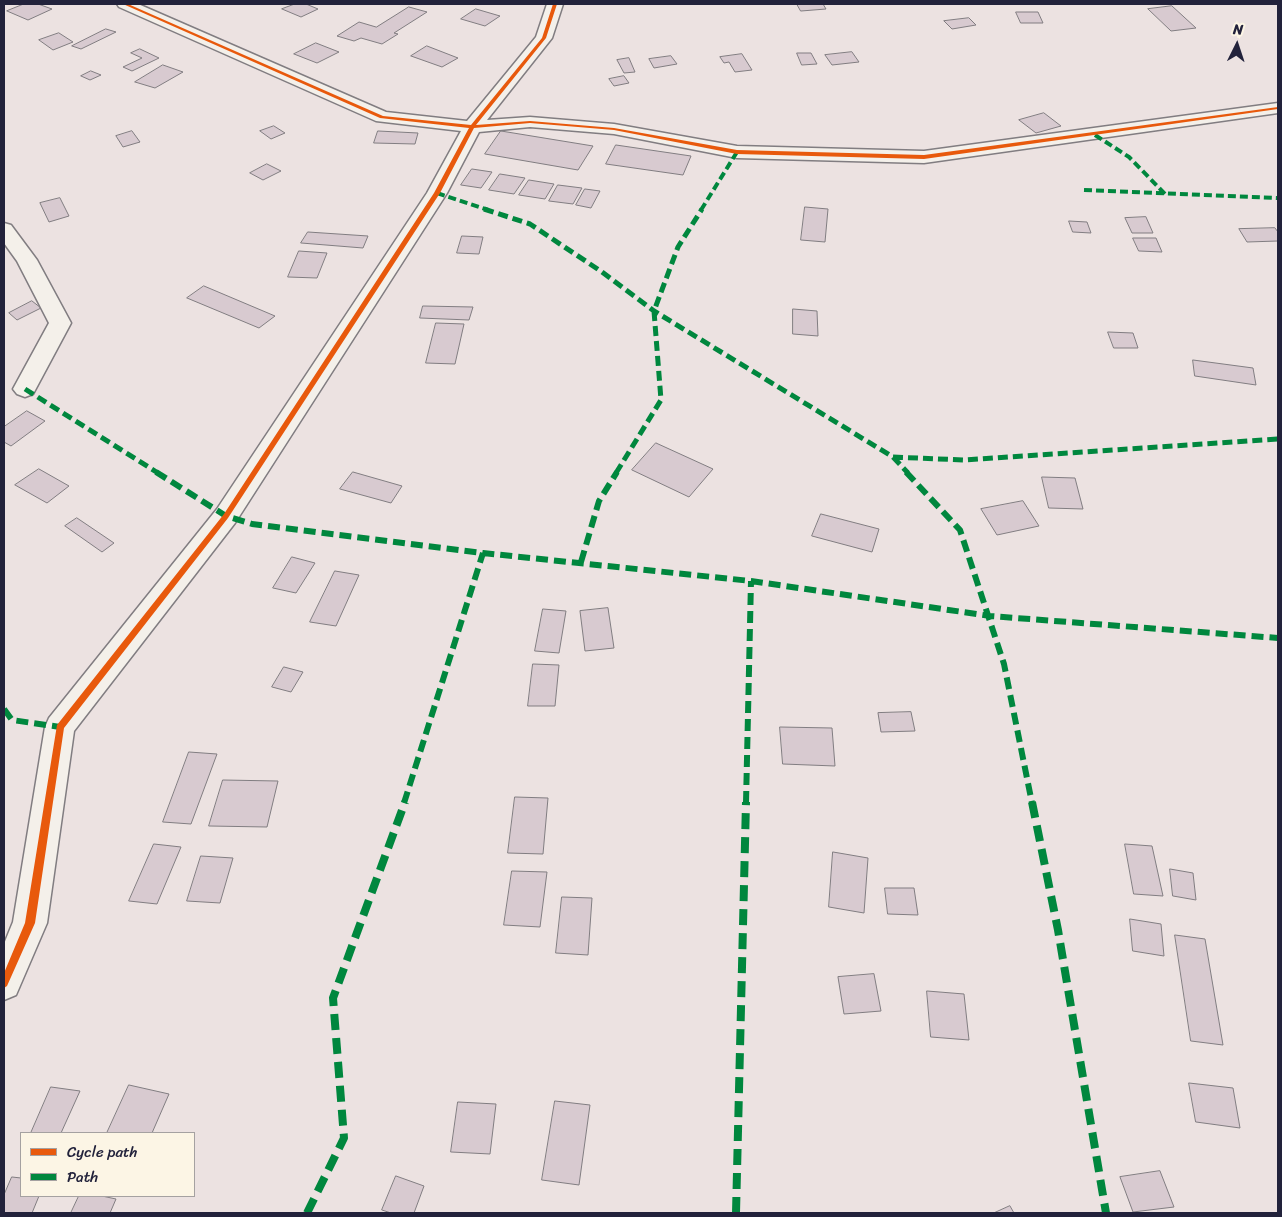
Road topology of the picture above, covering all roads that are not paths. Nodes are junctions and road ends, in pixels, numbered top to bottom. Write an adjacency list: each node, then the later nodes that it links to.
1 (124, 4): 4 (street)
2 (555, 4): 4 (street)
3 (1278, 108): 4 (street)
4 (472, 127): 7 (street)
5 (4, 229): 6 (street)
6 (25, 389)
7 (4, 983)

